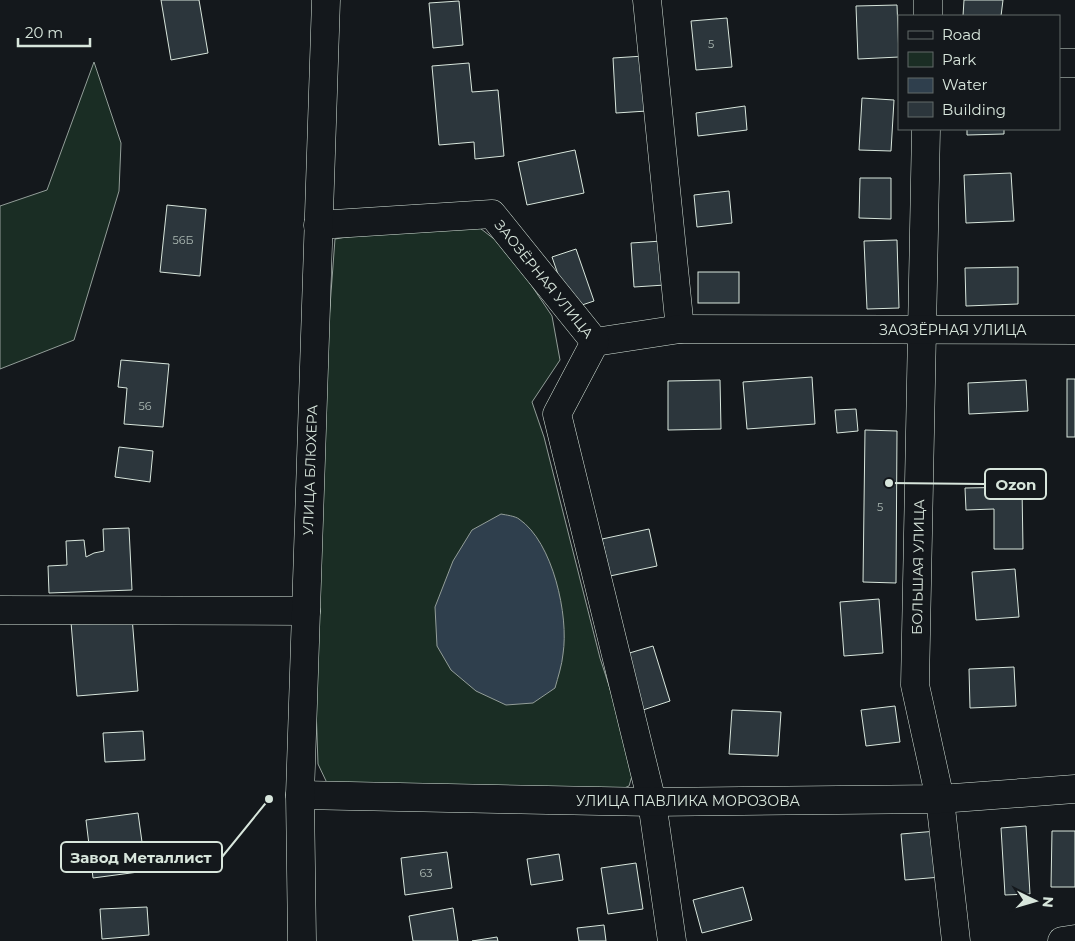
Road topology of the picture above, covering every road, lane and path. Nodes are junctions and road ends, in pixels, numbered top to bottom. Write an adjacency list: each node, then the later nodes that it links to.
1 (326, 0): 8 (street, УЛИЦА БЛЮХЕРА)
2 (647, 0): 9 (street)
3 (928, 0): 4 (street)
4 (928, 15)
5 (1060, 63): 6 (street)
6 (1075, 63)
7 (926, 130): 10 (street, БОЛЬШАЯ УЛИЦА)
8 (318, 225): 12 (street, ЗАОЗЁРНАЯ УЛИЦА); 14 (street, УЛИЦА БЛЮХЕРА)
9 (680, 328): 10 (street, ЗАОЗЁРНАЯ УЛИЦА); 12 (street, ЗАОЗЁРНАЯ УЛИЦА)
10 (923, 330): 11 (street, ЗАОЗЁРНАЯ УЛИЦА); 17 (street, БОЛЬШАЯ УЛИЦА)
11 (1075, 330)
12 (595, 342): 18 (street)
13 (0, 610): 14 (street)
14 (306, 611): 16 (street, УЛИЦА БЛЮХЕРА)
15 (1075, 789): 17 (street, УЛИЦА ПАВЛИКА МОРОЗОВА)
16 (300, 795): 18 (street, УЛИЦА ПАВЛИКА МОРОЗОВА); 20 (street, УЛИЦА БЛЮХЕРА)
17 (940, 799): 18 (street, УЛИЦА ПАВЛИКА МОРОЗОВА); 22 (street, БОЛЬШАЯ УЛИЦА)
18 (652, 802): 21 (street)
19 (1075, 939): 23 (street)
20 (302, 941)
21 (672, 941)
22 (956, 941)
23 (1062, 941)

